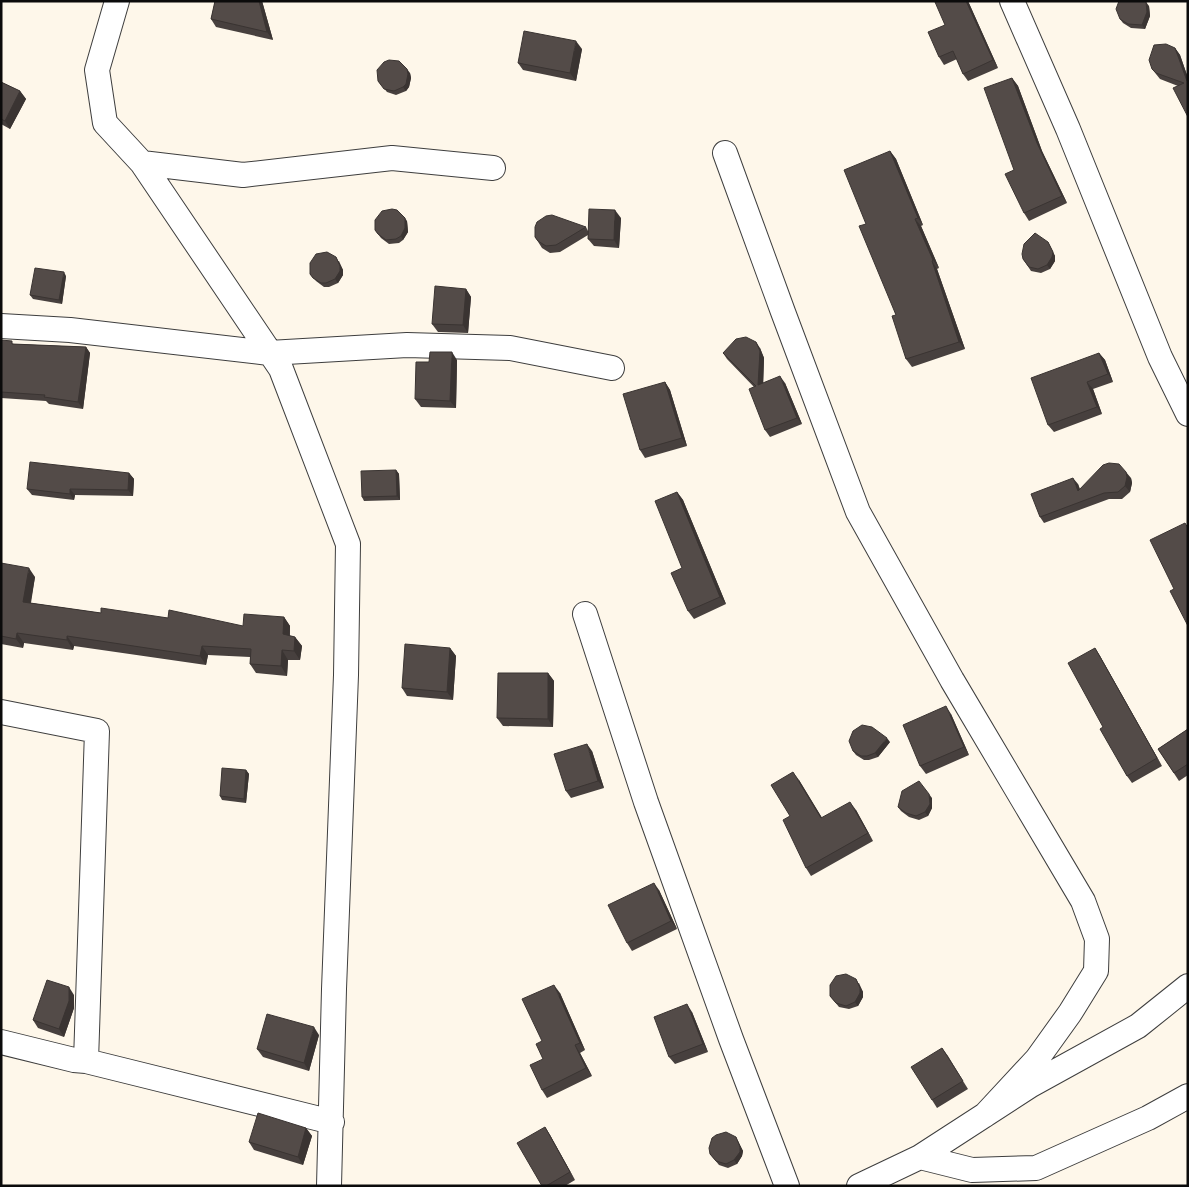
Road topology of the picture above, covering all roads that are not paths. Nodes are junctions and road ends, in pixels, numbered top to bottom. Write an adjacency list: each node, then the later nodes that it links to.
1 (117, 1): 4 (street)
2 (1012, 1): 9 (street)
3 (725, 153): 16 (street)
4 (142, 163): 5 (street); 7 (street)
5 (493, 168)
6 (1, 326): 7 (street)
7 (269, 353): 8 (street); 17 (street)
8 (612, 368)
9 (1188, 414)
10 (585, 614): 20 (street)
11 (1, 712): 14 (street)
12 (1188, 986): 16 (street)
13 (1, 1042): 14 (street)
14 (86, 1061): 17 (street)
15 (1188, 1096): 18 (street)
16 (985, 1115): 18 (street)
17 (332, 1122): 19 (street)
18 (920, 1157): 21 (street)
19 (329, 1186)
20 (787, 1186)
21 (859, 1186)

